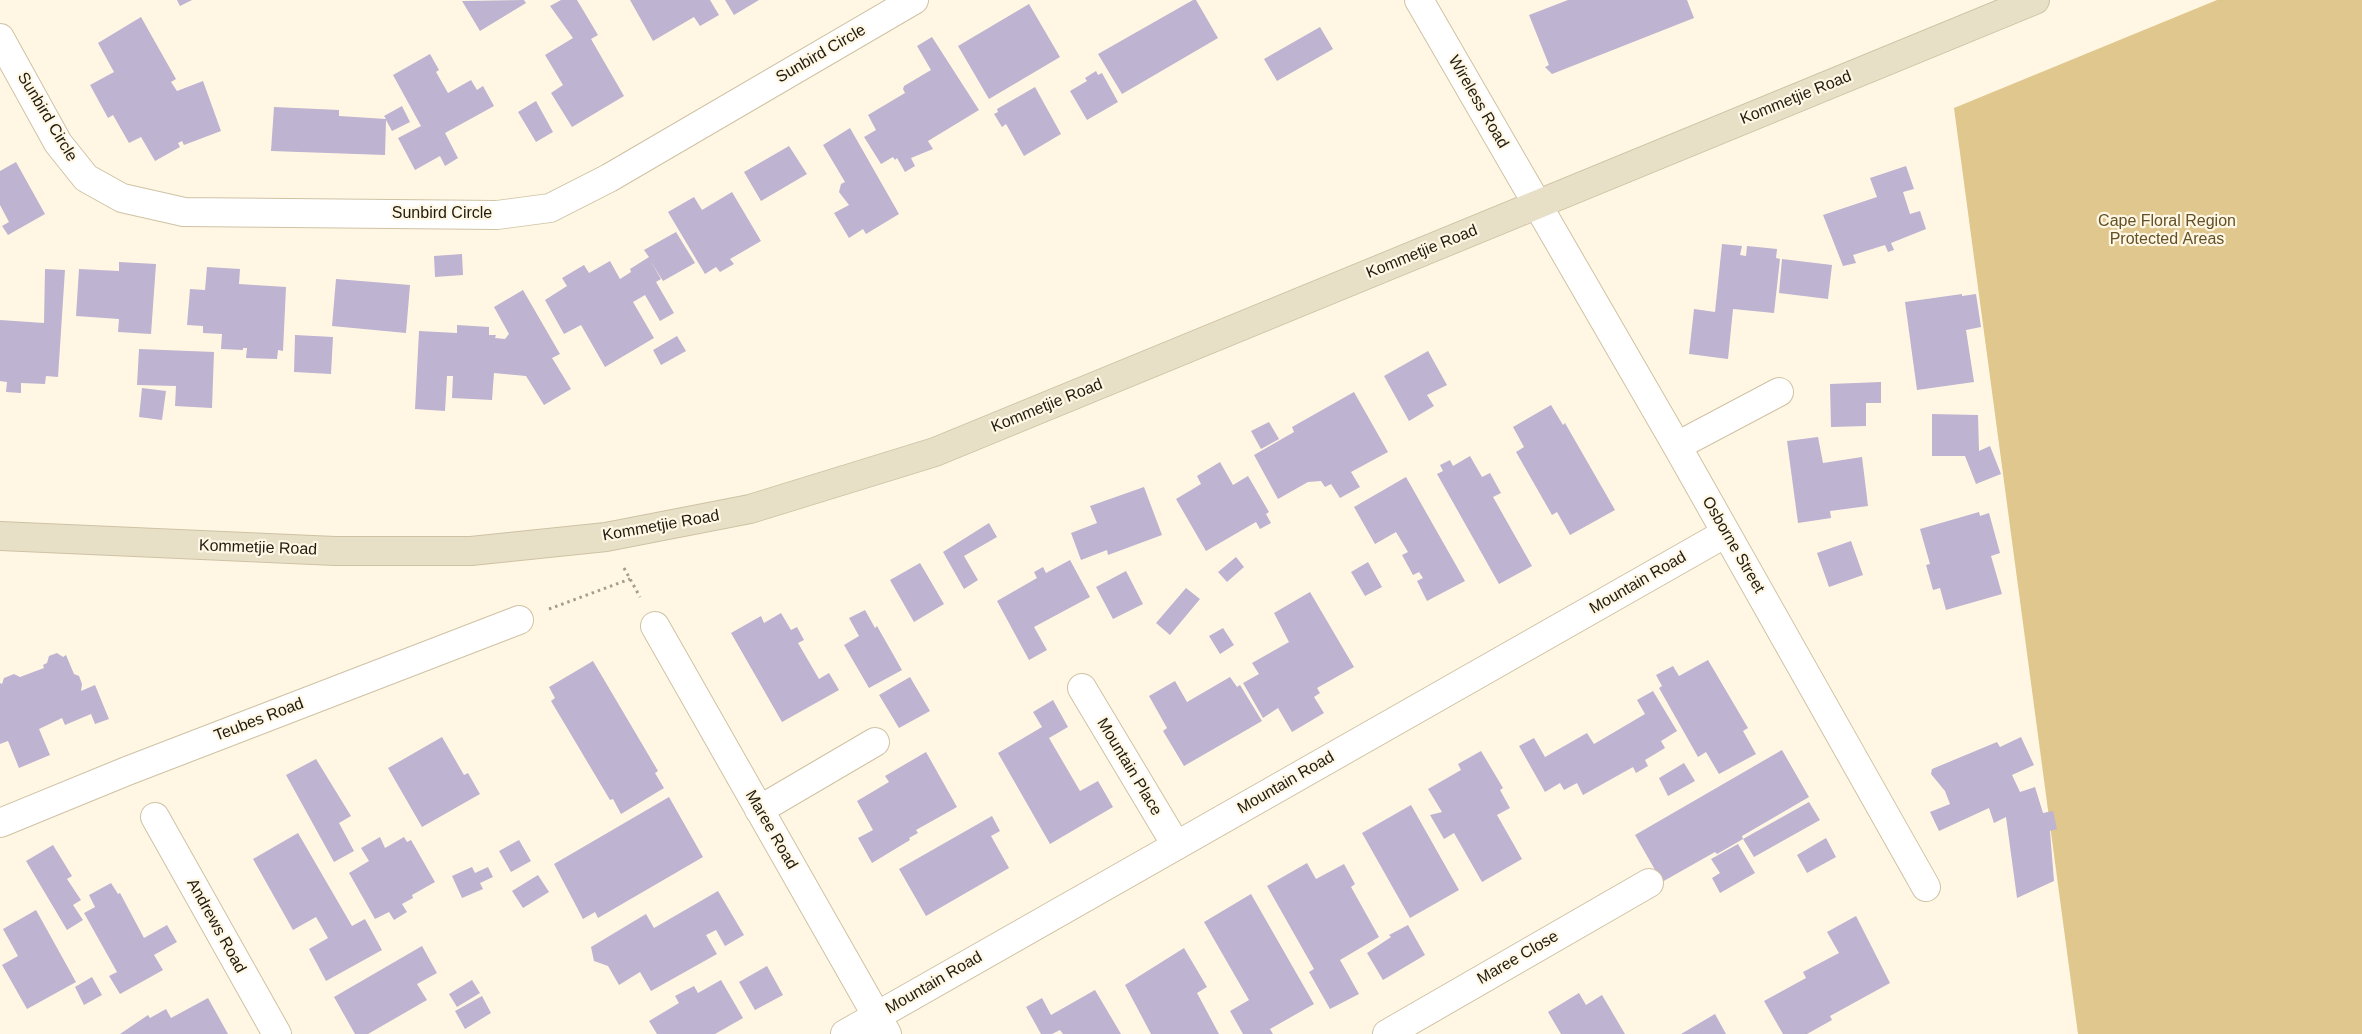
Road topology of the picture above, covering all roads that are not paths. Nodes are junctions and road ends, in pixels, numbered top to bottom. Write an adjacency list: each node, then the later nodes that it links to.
1 (914, 0): 4 (street, Sunbird Circle)
2 (1419, 0): 5 (street, Wireless Road)
3 (2035, 0): 5 (main road, Kommetjie Road)
4 (0, 38)
5 (1538, 204): 7 (street, Osborne Street); 9 (main road, Kommetjie Road)
6 (1779, 392): 7 (street)
7 (1677, 446): 8 (street, Osborne Street)
8 (1726, 533): 17 (street, Mountain Road); 19 (street, Osborne Street)
9 (0, 536)
10 (518, 620): 16 (street, Teubes Road)
11 (656, 626): 14 (street, Maree Road)
12 (1082, 688): 17 (street, Mountain Place)
13 (875, 742): 14 (street)
14 (759, 810): 20 (street, Maree Road)
15 (155, 818): 21 (street, Andrews Road)
16 (0, 823)
17 (1176, 845): 20 (street, Mountain Road)
18 (1649, 883): 23 (street, Maree Close)
19 (1926, 887)
20 (882, 1025): 22 (street, Mountain Road)
21 (277, 1034)
22 (845, 1034)
23 (1387, 1034)

